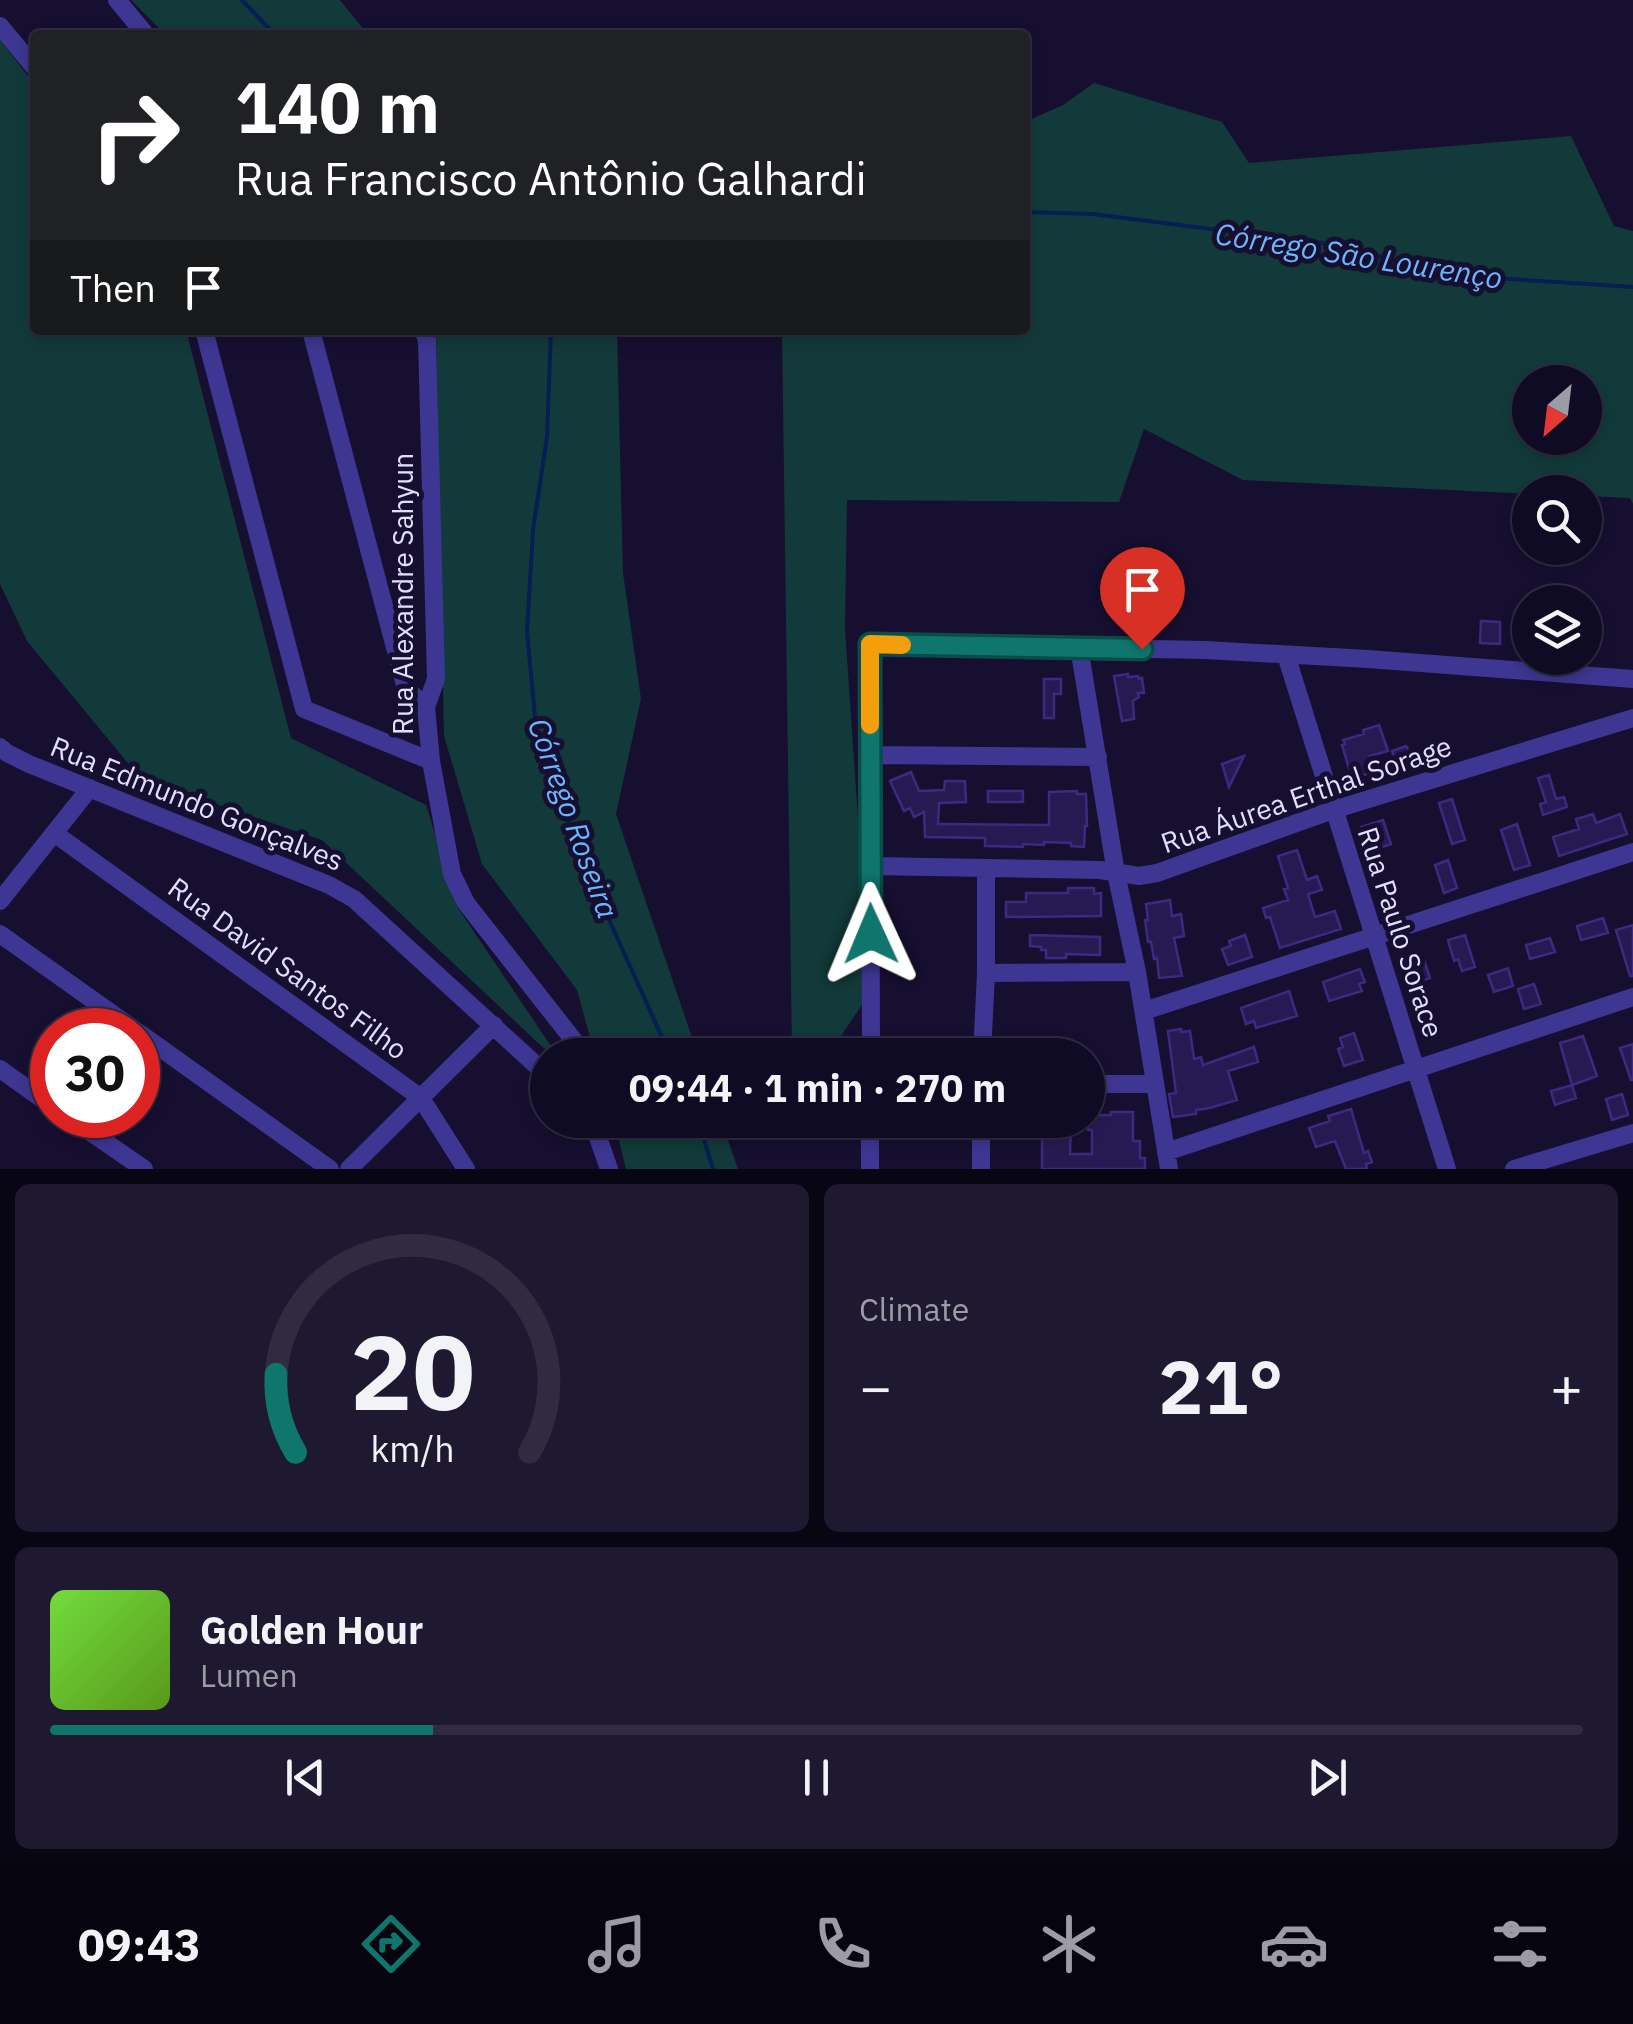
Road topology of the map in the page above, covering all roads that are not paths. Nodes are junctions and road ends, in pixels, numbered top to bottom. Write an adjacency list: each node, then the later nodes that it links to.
1 (117, 0): 3 (street)
2 (0, 26): 4 (street)
3 (142, 30)
4 (30, 62)
5 (205, 335): 16 (street)
6 (312, 335): 11 (street)
7 (425, 335): 11 (street, Rua Alexandre Sahyun)
8 (1080, 647): 9 (street); 14 (street); 15 (street)
9 (1286, 655): 10 (street); 18 (street, Rua Paulo Sorace)
10 (1633, 678)
11 (426, 707): 16 (street, Rua Alexandre Sahyun)
12 (1633, 718): 18 (street, Rua Áurea Erthal Sorage)
13 (0, 747): 17 (street, Rua Edmundo Gonçalves)
14 (870, 755): 15 (street); 21 (street)
15 (1098, 757): 23 (street)
16 (431, 761): 33 (street, Rua Alexandre Sahyun)
17 (90, 788): 19 (street); 32 (street, Rua Edmundo Gonçalves)
18 (1334, 810): 23 (street, Rua Áurea Erthal Sorage); 26 (street, Rua Paulo Sorace)
19 (54, 833): 24 (street); 43 (street, Rua David Santos Filho)
20 (1633, 852): 26 (street)
21 (870, 866): 22 (street, Rua Áurea Erthal Sorage); 34 (street)
22 (986, 868): 23 (street, Rua Áurea Erthal Sorage); 28 (street)
23 (1116, 872): 27 (street)
24 (0, 901)
25 (0, 934): 30 (street)
26 (1374, 936): 31 (street); 39 (street, Rua Paulo Sorace)
27 (1137, 972): 28 (street); 31 (street)
28 (986, 973): 35 (street)
29 (1633, 997): 39 (street)
30 (104, 1008)
31 (1144, 1011): 41 (street)
32 (494, 1026): 37 (street, Rua Edmundo Gonçalves); 43 (street)
33 (572, 1038)
34 (870, 1038)
35 (983, 1038)
36 (160, 1048): 51 (street)
37 (530, 1059)
38 (0, 1069): 42 (street)
39 (1416, 1069): 49 (street); 57 (street, Rua Paulo Sorace)
40 (1105, 1084): 41 (street)
41 (1155, 1084): 49 (street)
42 (30, 1090)
43 (421, 1098): 52 (street); 53 (street, Rua David Santos Filho)
44 (1633, 1133): 58 (street)
45 (99, 1138): 50 (street)
46 (598, 1138): 54 (street)
47 (870, 1138): 55 (street)
48 (981, 1138): 56 (street)
49 (1168, 1160)
50 (144, 1169)
51 (330, 1169)
52 (350, 1169)
53 (466, 1169)
54 (609, 1169)
55 (870, 1169)
56 (981, 1169)
57 (1447, 1169)
58 (1514, 1169)

